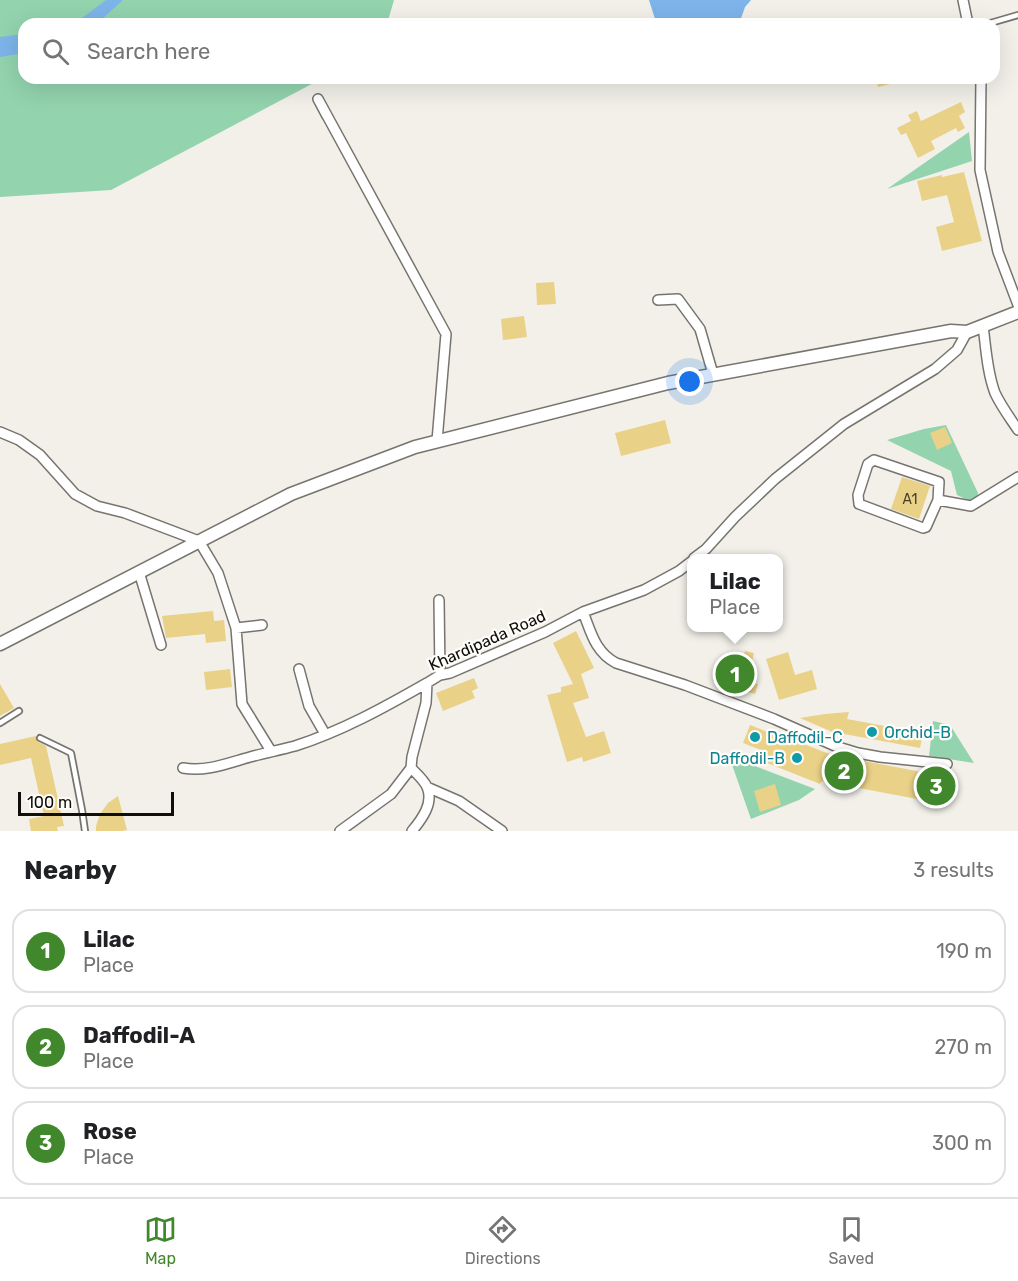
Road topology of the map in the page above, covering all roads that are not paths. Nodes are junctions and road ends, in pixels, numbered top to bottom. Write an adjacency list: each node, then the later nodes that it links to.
1 (963, 0): 3 (street)
2 (1018, 15): 4 (lane)
3 (967, 18)
4 (1000, 20)
5 (981, 84): 8 (street)
6 (327, 116): 15 (street)
7 (658, 300): 12 (street)
8 (1018, 305)
9 (1018, 312): 10 (street)
10 (983, 326): 11 (street); 13 (street)
11 (967, 332): 12 (street); 19 (street, Khardipada Road)
12 (713, 374): 15 (street)
13 (1018, 430)
14 (0, 432): 18 (street)
15 (437, 441): 18 (street)
16 (1018, 477): 17 (street)
17 (938, 500): 17 (street)
18 (199, 541): 21 (street); 25 (street)
19 (700, 554)
20 (687, 565): 23 (street, Khardipada Road)
21 (139, 572): 26 (street); 27 (street)
22 (439, 600): 29 (street)
23 (583, 612): 29 (street, Khardipada Road); 36 (street)
24 (262, 625): 25 (street)
25 (236, 628): 35 (street)
26 (0, 644)
27 (161, 645)
28 (298, 669): 33 (street)
29 (440, 675): 30 (street, Khardipada Road)
30 (427, 683): 33 (street); 38 (street, Khardipada Road)
31 (19, 711): 32 (lane)
32 (0, 723)
33 (325, 734): 35 (street)
34 (40, 738): 41 (lane)
35 (271, 752): 37 (street)
36 (947, 764)
37 (183, 768)
38 (411, 768): 39 (street); 42 (street, Khardipada Road)
39 (427, 787): 40 (street); 43 (street)
40 (497, 830)
41 (85, 831)
42 (340, 831)
43 (412, 831)

